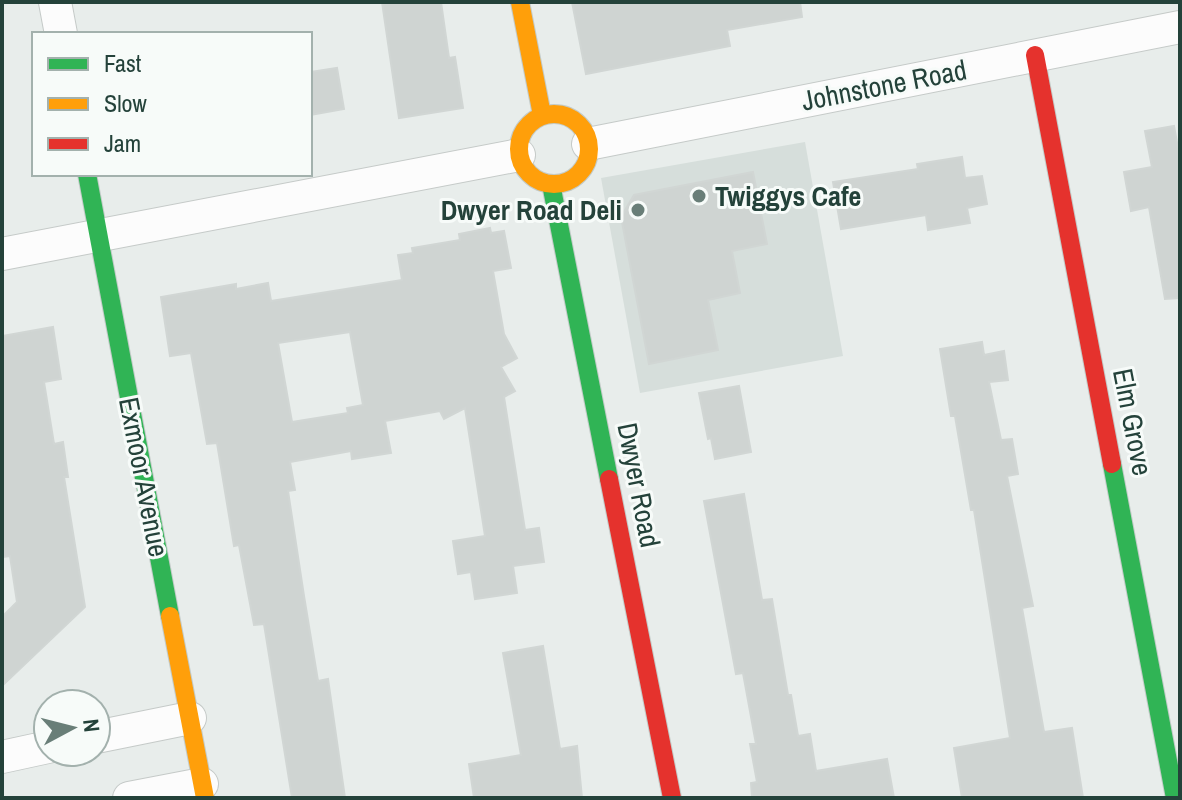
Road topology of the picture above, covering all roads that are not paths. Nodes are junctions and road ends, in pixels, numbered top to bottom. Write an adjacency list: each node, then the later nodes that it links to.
1 (55, 2): 4 (street)
2 (520, 2): 6 (street)
3 (1180, 27): 5 (street, Johnstone Road)
4 (61, 32)
5 (1035, 55): 7 (street, Johnstone Road); 20 (street, Elm Grove)
6 (542, 115): 7 (street); 8 (street)
7 (588, 144): 10 (street)
8 (519, 155): 10 (street); 11 (street)
9 (87, 176): 11 (street)
10 (551, 184): 19 (street, Dwyer Road)
11 (99, 236): 12 (street); 13 (street, Exmoor Avenue)
12 (2, 254)
13 (190, 718): 14 (street); 17 (street, Exmoor Avenue)
14 (112, 734)
15 (32, 750): 16 (street)
16 (2, 757)
17 (203, 791): 18 (street, Exmoor Avenue)
18 (129, 798)
19 (672, 798)
20 (1175, 798)

